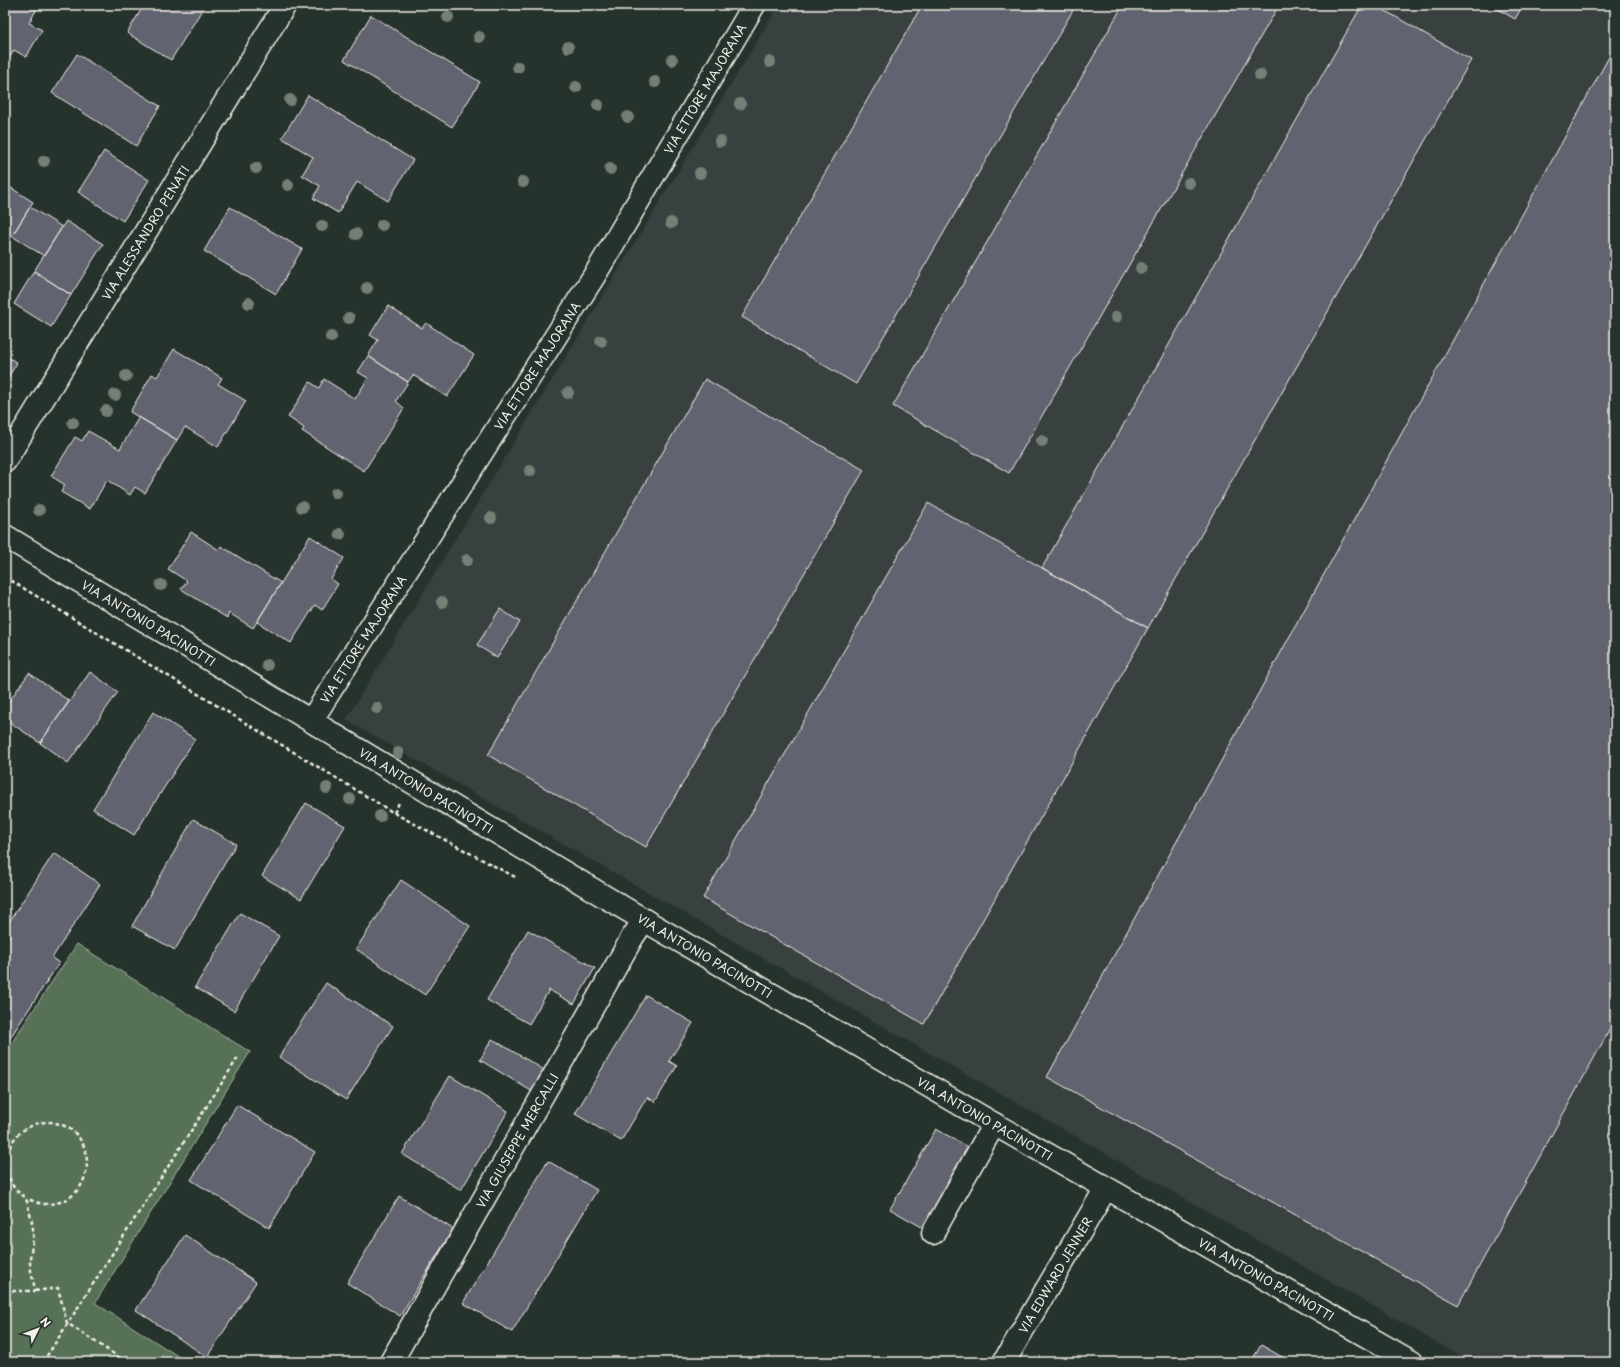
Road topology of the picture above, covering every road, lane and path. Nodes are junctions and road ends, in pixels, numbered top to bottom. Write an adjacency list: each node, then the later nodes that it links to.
1 (285, 5): 3 (street, VIA ALESSANDRO PENATI)
2 (754, 5): 6 (street, VIA ETTORE MAJORANA)
3 (5, 461)
4 (5, 536): 6 (street, VIA ANTONIO PACINOTTI)
5 (5, 577): 8 (path)
6 (311, 721): 7 (street, VIA ANTONIO PACINOTTI)
7 (412, 782): 8 (path); 10 (street, VIA ANTONIO PACINOTTI)
8 (394, 813): 9 (path)
9 (520, 879)
10 (644, 920): 12 (street, VIA ANTONIO PACINOTTI); 23 (street, VIA GIUSEPPE MERCALLI)
11 (239, 1056): 20 (path)
12 (994, 1124): 15 (street, VIA ANTONIO PACINOTTI); 17 (street)
13 (5, 1145): 14 (path)
14 (8, 1152): 16 (path); 16 (path)
15 (1106, 1188): 24 (street, VIA EDWARD JENNER); 25 (street, VIA ANTONIO PACINOTTI)
16 (28, 1199): 19 (path)
17 (933, 1233)
18 (5, 1291): 19 (path)
19 (35, 1291): 20 (path)
20 (67, 1323): 21 (path); 22 (path)
21 (43, 1362)
22 (126, 1362)
23 (391, 1362)
24 (1004, 1362)
25 (1412, 1362)

